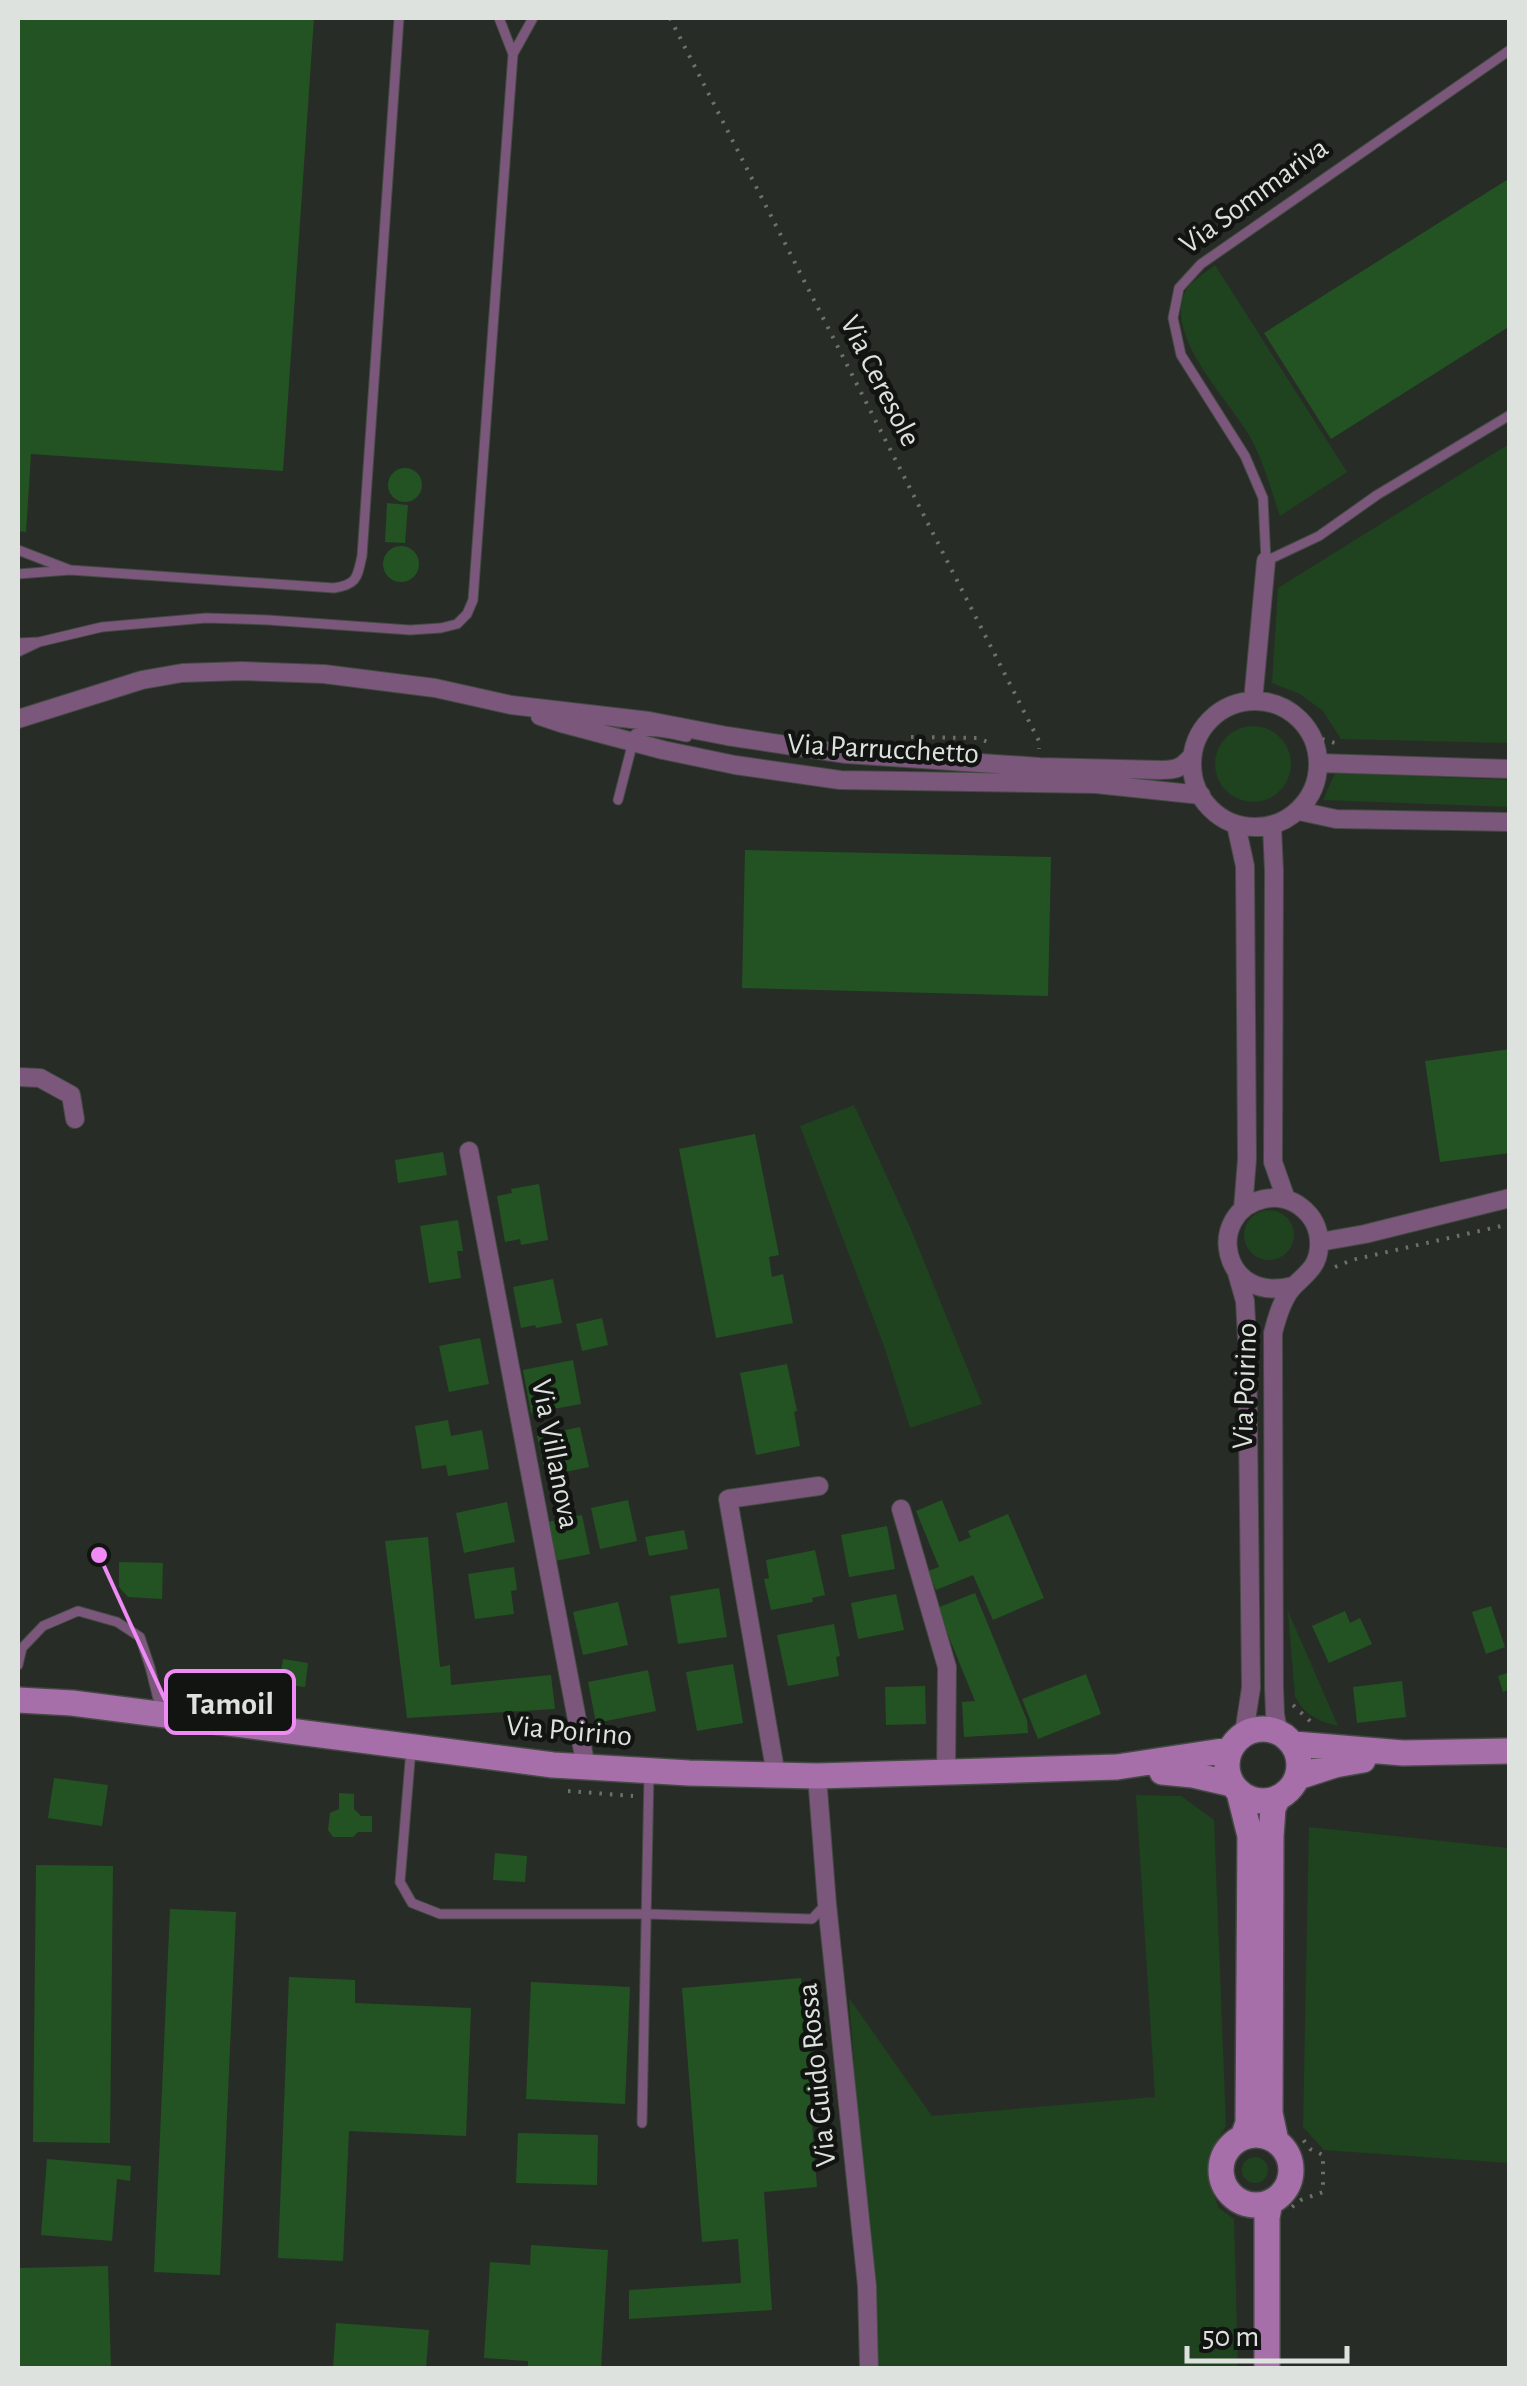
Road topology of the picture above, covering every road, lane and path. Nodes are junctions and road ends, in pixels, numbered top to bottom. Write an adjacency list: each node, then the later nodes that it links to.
1 (399, 18): 10 (lane)
2 (499, 18): 6 (lane)
3 (534, 18): 6 (lane)
4 (670, 18): 22 (path, Via Ceresole)
5 (1510, 50): 9 (lane, Via Sommariva)
6 (513, 54): 12 (lane)
7 (1510, 415): 9 (lane)
8 (18, 550): 10 (lane)
9 (1266, 562): 15 (street, Via Sommariva)
10 (70, 570): 11 (lane)
11 (18, 574)
12 (39, 642): 13 (lane); 14 (lane)
13 (18, 643)
14 (18, 652)
15 (1253, 701): 20 (street); 21 (street)
16 (511, 705): 17 (street, Via Parrucchetto); 18 (street, Via Parrucchetto); 19 (street, Via Parrucchetto)
17 (18, 719)
18 (754, 740): 19 (lane); 22 (street, Via Parrucchetto)
19 (632, 742): 24 (street, Via Parrucchetto); 25 (lane)
20 (1192, 756): 22 (street, Via Parrucchetto); 24 (street)
21 (1319, 763): 23 (street); 26 (street)
22 (1040, 767)
23 (1510, 770)
24 (1201, 796): 28 (street)
25 (618, 800)
26 (1299, 810): 27 (street); 29 (street)
27 (1510, 822)
28 (1236, 825): 29 (street); 35 (street)
29 (1272, 826): 34 (street)
30 (18, 1077): 31 (street)
31 (75, 1119)
32 (470, 1152): 55 (street, Via Villanova)
33 (1510, 1198): 37 (street)
34 (1286, 1199): 35 (street); 37 (street)
35 (1243, 1209): 38 (street)
36 (1510, 1224): 39 (path)
37 (1320, 1242): 40 (street)
38 (1237, 1272): 40 (street); 51 (street, Via Poirino)
39 (1326, 1272)
40 (1293, 1286): 50 (street, Via Poirino)
41 (818, 1486): 59 (street)
42 (901, 1509): 58 (street)
43 (18, 1665): 48 (lane)
44 (194, 1694): 47 (path)
45 (18, 1700): 48 (main road, Via Poirino)
46 (1292, 1704): 49 (path)
47 (305, 1708)
48 (161, 1714): 52 (main road, Via Poirino)
49 (1324, 1727)
50 (1286, 1737): 51 (main road); 54 (main road); 61 (main road)
51 (1237, 1742): 56 (main road, Via Poirino); 62 (main road)
52 (411, 1746): 55 (main road, Via Poirino); 65 (lane)
53 (1510, 1751): 54 (main road)
54 (1403, 1753): 61 (main road)
55 (586, 1767): 57 (main road, Via Poirino)
56 (1118, 1767): 58 (main road, Via Poirino); 62 (main road, Via Poirino)
57 (649, 1771): 59 (main road, Via Poirino); 65 (lane)
58 (946, 1773): 60 (main road, Via Poirino)
59 (776, 1775): 60 (main road, Via Poirino)
60 (817, 1776): 64 (street, Via Guido Rossa)
61 (1298, 1777): 63 (main road)
62 (1235, 1788): 63 (main road); 67 (main road)
63 (1278, 1798): 68 (main road)
64 (827, 1904): 65 (lane); 70 (street, Via Guido Rossa)
65 (647, 1914): 66 (lane)
66 (642, 2123)
67 (1244, 2136): 68 (main road); 69 (main road)
68 (1287, 2136): 69 (main road); 69 (path)
69 (1268, 2205): 71 (main road); 72 (main road)
70 (869, 2368)
71 (1252, 2368)
72 (1268, 2368)

